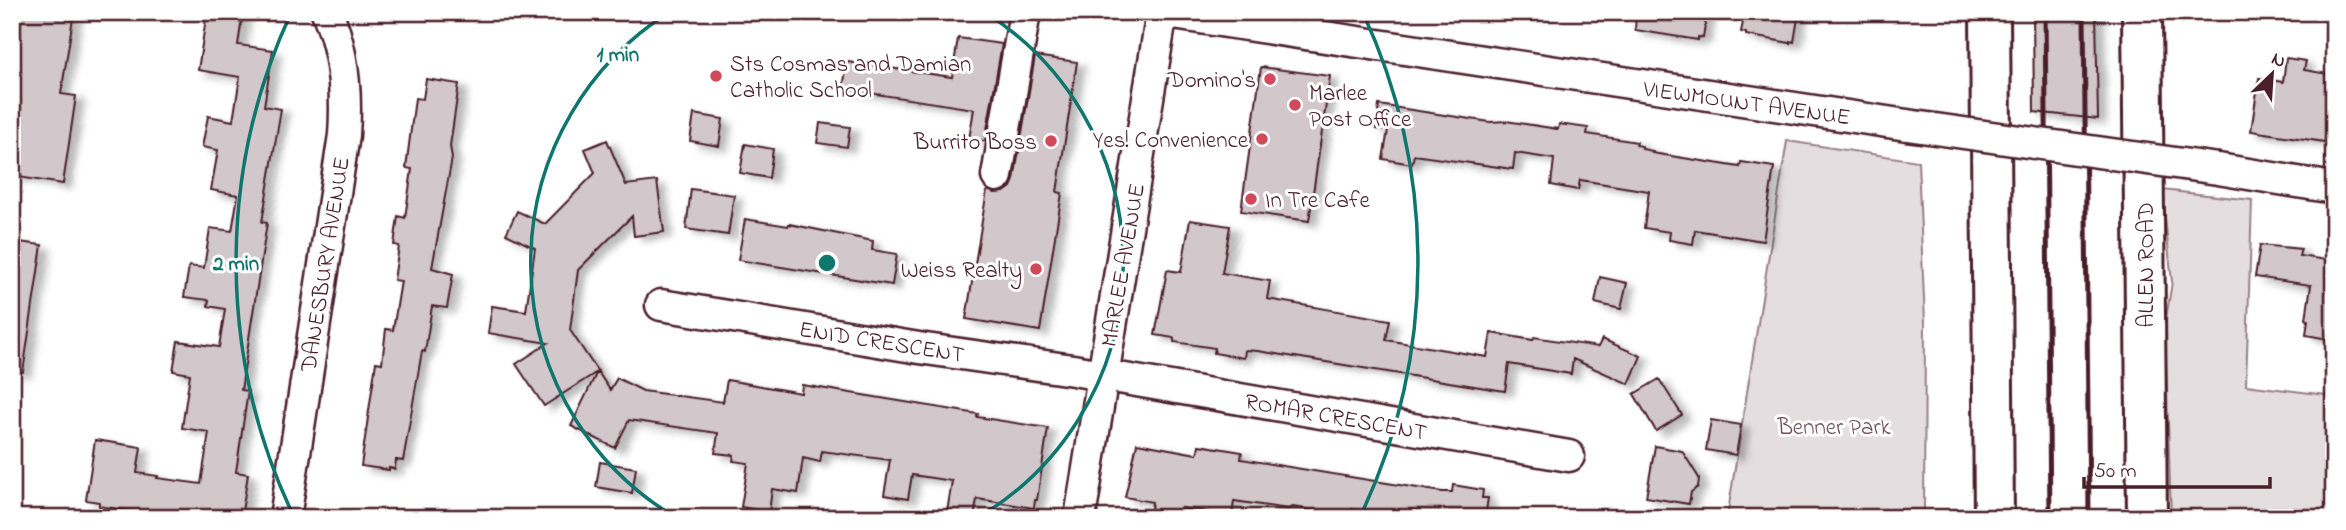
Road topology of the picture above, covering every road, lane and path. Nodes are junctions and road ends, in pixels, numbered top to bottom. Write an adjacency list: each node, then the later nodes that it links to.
1 (327, 12): 12 (street, DANESBURY AVENUE)
2 (1025, 12): 7 (street)
3 (1161, 12): 6 (street, VIEWMOUNT AVENUE); 10 (street, MARLEE AVENUE)
4 (1990, 12): 14 (highway)
5 (2142, 12): 15 (highway, ALLEN ROAD)
6 (1249, 19): 8 (street, VIEWMOUNT AVENUE, bridge)
7 (997, 176)
8 (2334, 188)
9 (662, 305): 10 (street, ENID CRESCENT)
10 (1103, 376): 11 (street, ROMAR CRESCENT); 13 (street, MARLEE AVENUE)
11 (1569, 456)
12 (285, 518)
13 (1080, 518)
14 (1994, 518)
15 (2147, 518)

